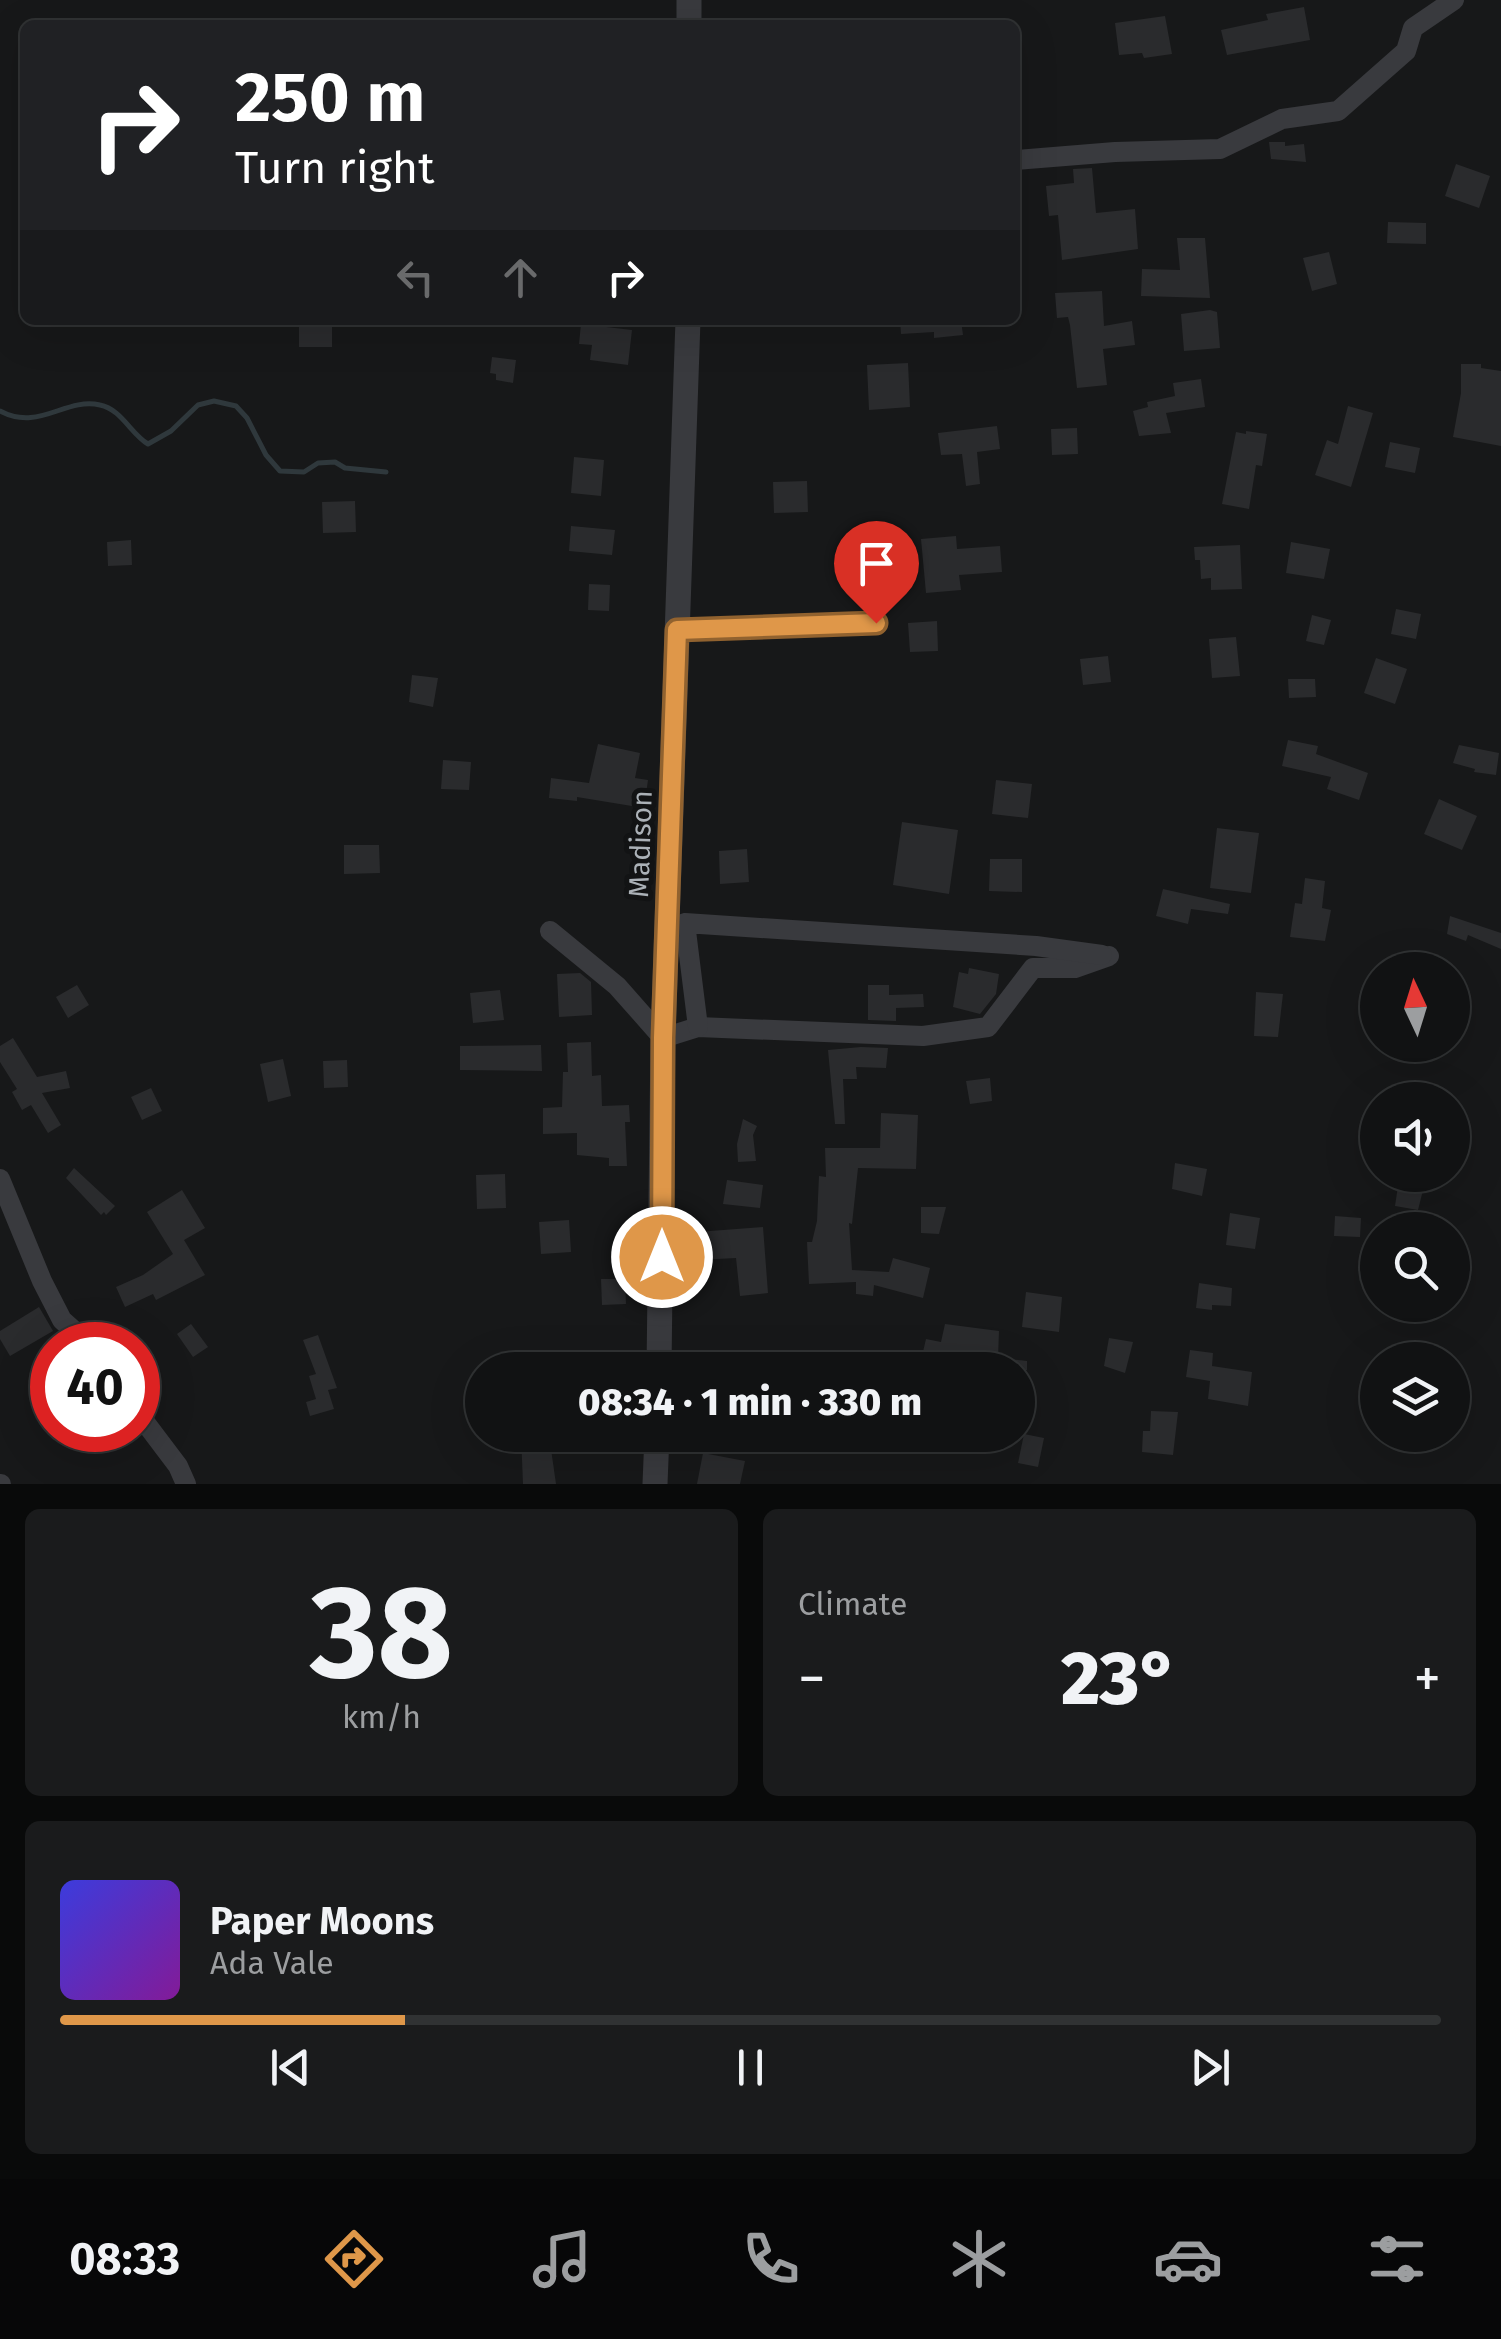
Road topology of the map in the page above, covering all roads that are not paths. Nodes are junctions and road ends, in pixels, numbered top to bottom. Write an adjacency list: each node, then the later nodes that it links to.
1 (1454, 0): 2 (street)
2 (1020, 160)
3 (688, 325): 5 (street, Madison)
4 (876, 623): 5 (street)
5 (677, 630): 8 (street, Madison)
6 (550, 931): 8 (street)
7 (698, 1027): 7 (street); 8 (street)
8 (663, 1038): 11 (street, Madison)
9 (0, 1179): 10 (street)
10 (64, 1322)
11 (659, 1352)
12 (160, 1442): 14 (street)
13 (656, 1452): 15 (street)
14 (186, 1484)
15 (655, 1484)

